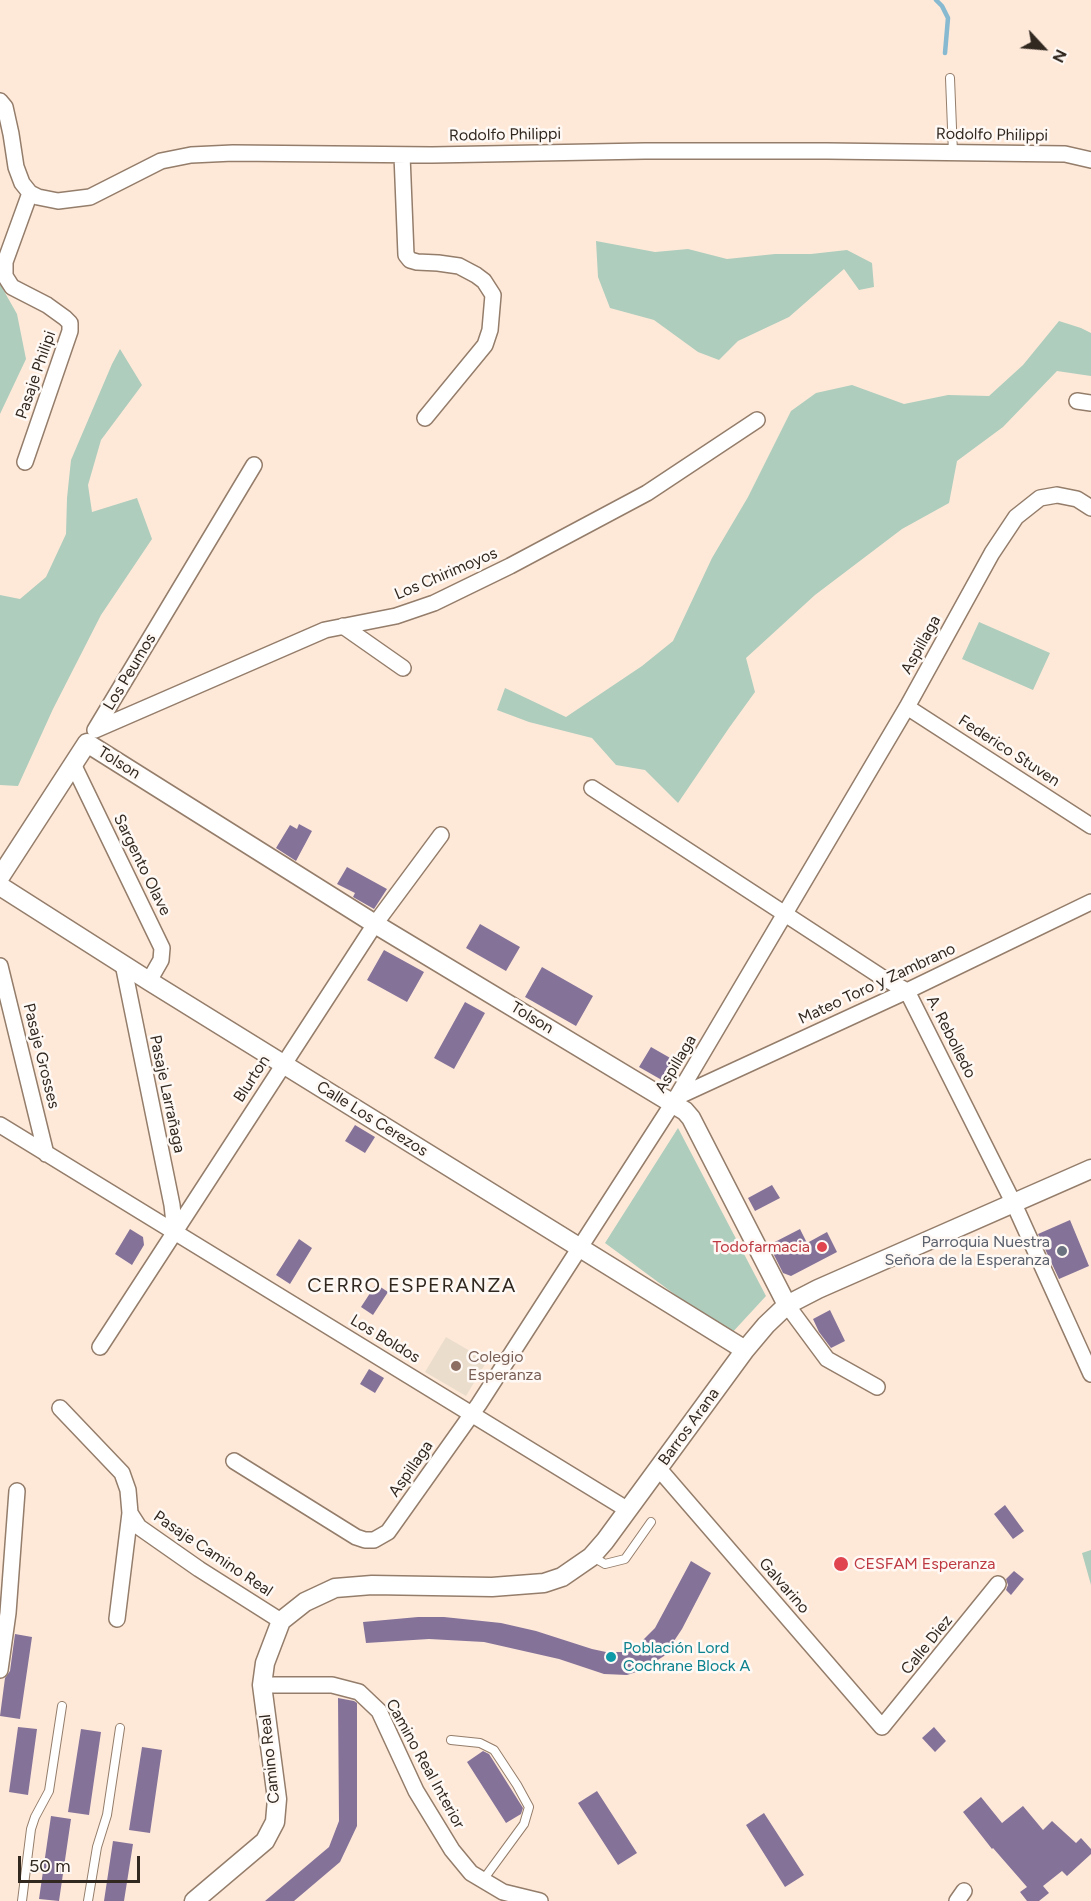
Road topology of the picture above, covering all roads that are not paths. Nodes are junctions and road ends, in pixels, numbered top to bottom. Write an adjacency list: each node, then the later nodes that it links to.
1 (950, 78): 3 (lane)
2 (0, 100): 6 (street)
3 (953, 153): 4 (street, Rodolfo Philippi); 5 (street, Rodolfo Philippi)
4 (402, 155): 6 (street, Rodolfo Philippi); 7 (street)
5 (1091, 160)
6 (30, 193): 9 (street, Pasaje Philipi)
7 (425, 418)
8 (757, 420): 12 (street, Los Chirimoyos)
9 (25, 462)
10 (254, 465): 15 (street, Los Peumos)
11 (1091, 508): 14 (street, Aspillaga)
12 (343, 626): 13 (street); 15 (street, Los Chirimoyos)
13 (403, 668)
14 (907, 707): 18 (street, Federico Stuven); 23 (street, Aspillaga)
15 (91, 736): 16 (street, Los Peumos); 24 (street, Tolson)
16 (74, 764): 20 (street, Los Peumos); 27 (street, Sargento Olave)
17 (592, 788): 23 (street, A. Rebolledo)
18 (1091, 826)
19 (441, 835): 24 (street, Blurton)
20 (0, 877)
21 (0, 886): 25 (street, Calle Los Cerezos)
22 (1091, 902): 28 (street, Mateo Toro y Zambrano)
23 (786, 913): 28 (street, A. Rebolledo); 30 (street, Aspillaga)
24 (375, 924): 29 (street, Blurton); 30 (street, Tolson)
25 (123, 964): 27 (street, Calle Los Cerezos); 35 (street, Pasaje Larrañaga)
26 (0, 966): 32 (street, Pasaje Grosses)
27 (149, 981): 29 (street, Calle Los Cerezos)
28 (907, 991): 30 (street, Mateo Toro y Zambrano); 34 (street, A. Rebolledo)
29 (284, 1063): 35 (street, Blurton); 36 (street, Calle Los Cerezos)
30 (675, 1100): 36 (street, Aspillaga); 37 (street, Tolson)
31 (0, 1125): 32 (street, Los Boldos)
32 (46, 1154): 35 (street, Los Boldos)
33 (1091, 1169): 34 (street, Barros Arana)
34 (1014, 1204): 37 (street, Barros Arana); 40 (street, A. Rebolledo)
35 (175, 1232): 38 (street, Blurton); 43 (street, Los Boldos)
36 (580, 1248): 39 (street, Calle Los Cerezos); 43 (street, Aspillaga)
37 (786, 1305): 39 (street, Barros Arana); 41 (street, Tolson)
38 (100, 1347)
39 (745, 1350): 45 (street, Barros Arana)
40 (1091, 1374)
41 (877, 1387)
42 (60, 1408): 48 (street, Pasaje Camino Real)
43 (472, 1413): 44 (street, Aspillaga); 47 (street, Los Boldos)
44 (234, 1461)
45 (659, 1468): 47 (street, Barros Arana); 57 (street, Galvarino)
46 (18, 1491): 54 (street)
47 (628, 1510): 50 (street, Barros Arana)
48 (130, 1513): 52 (street, Pasaje Camino Real); 53 (street, Pasaje Camino Real)
49 (651, 1522): 50 (lane)
50 (591, 1557): 53 (street, Barros Arana)
51 (998, 1584): 57 (street, Calle Diez)
52 (117, 1619)
53 (281, 1621): 55 (street, Camino Real)
54 (0, 1670)
55 (262, 1685): 60 (street, Camino Real Interior); 63 (street, Camino Real)
56 (62, 1706): 61 (lane)
57 (882, 1727)
58 (120, 1728): 62 (lane)
59 (451, 1740): 60 (lane)
60 (483, 1880): 64 (street, Camino Real Interior)
61 (22, 1901)
62 (88, 1901)
63 (194, 1901)
64 (540, 1901)

